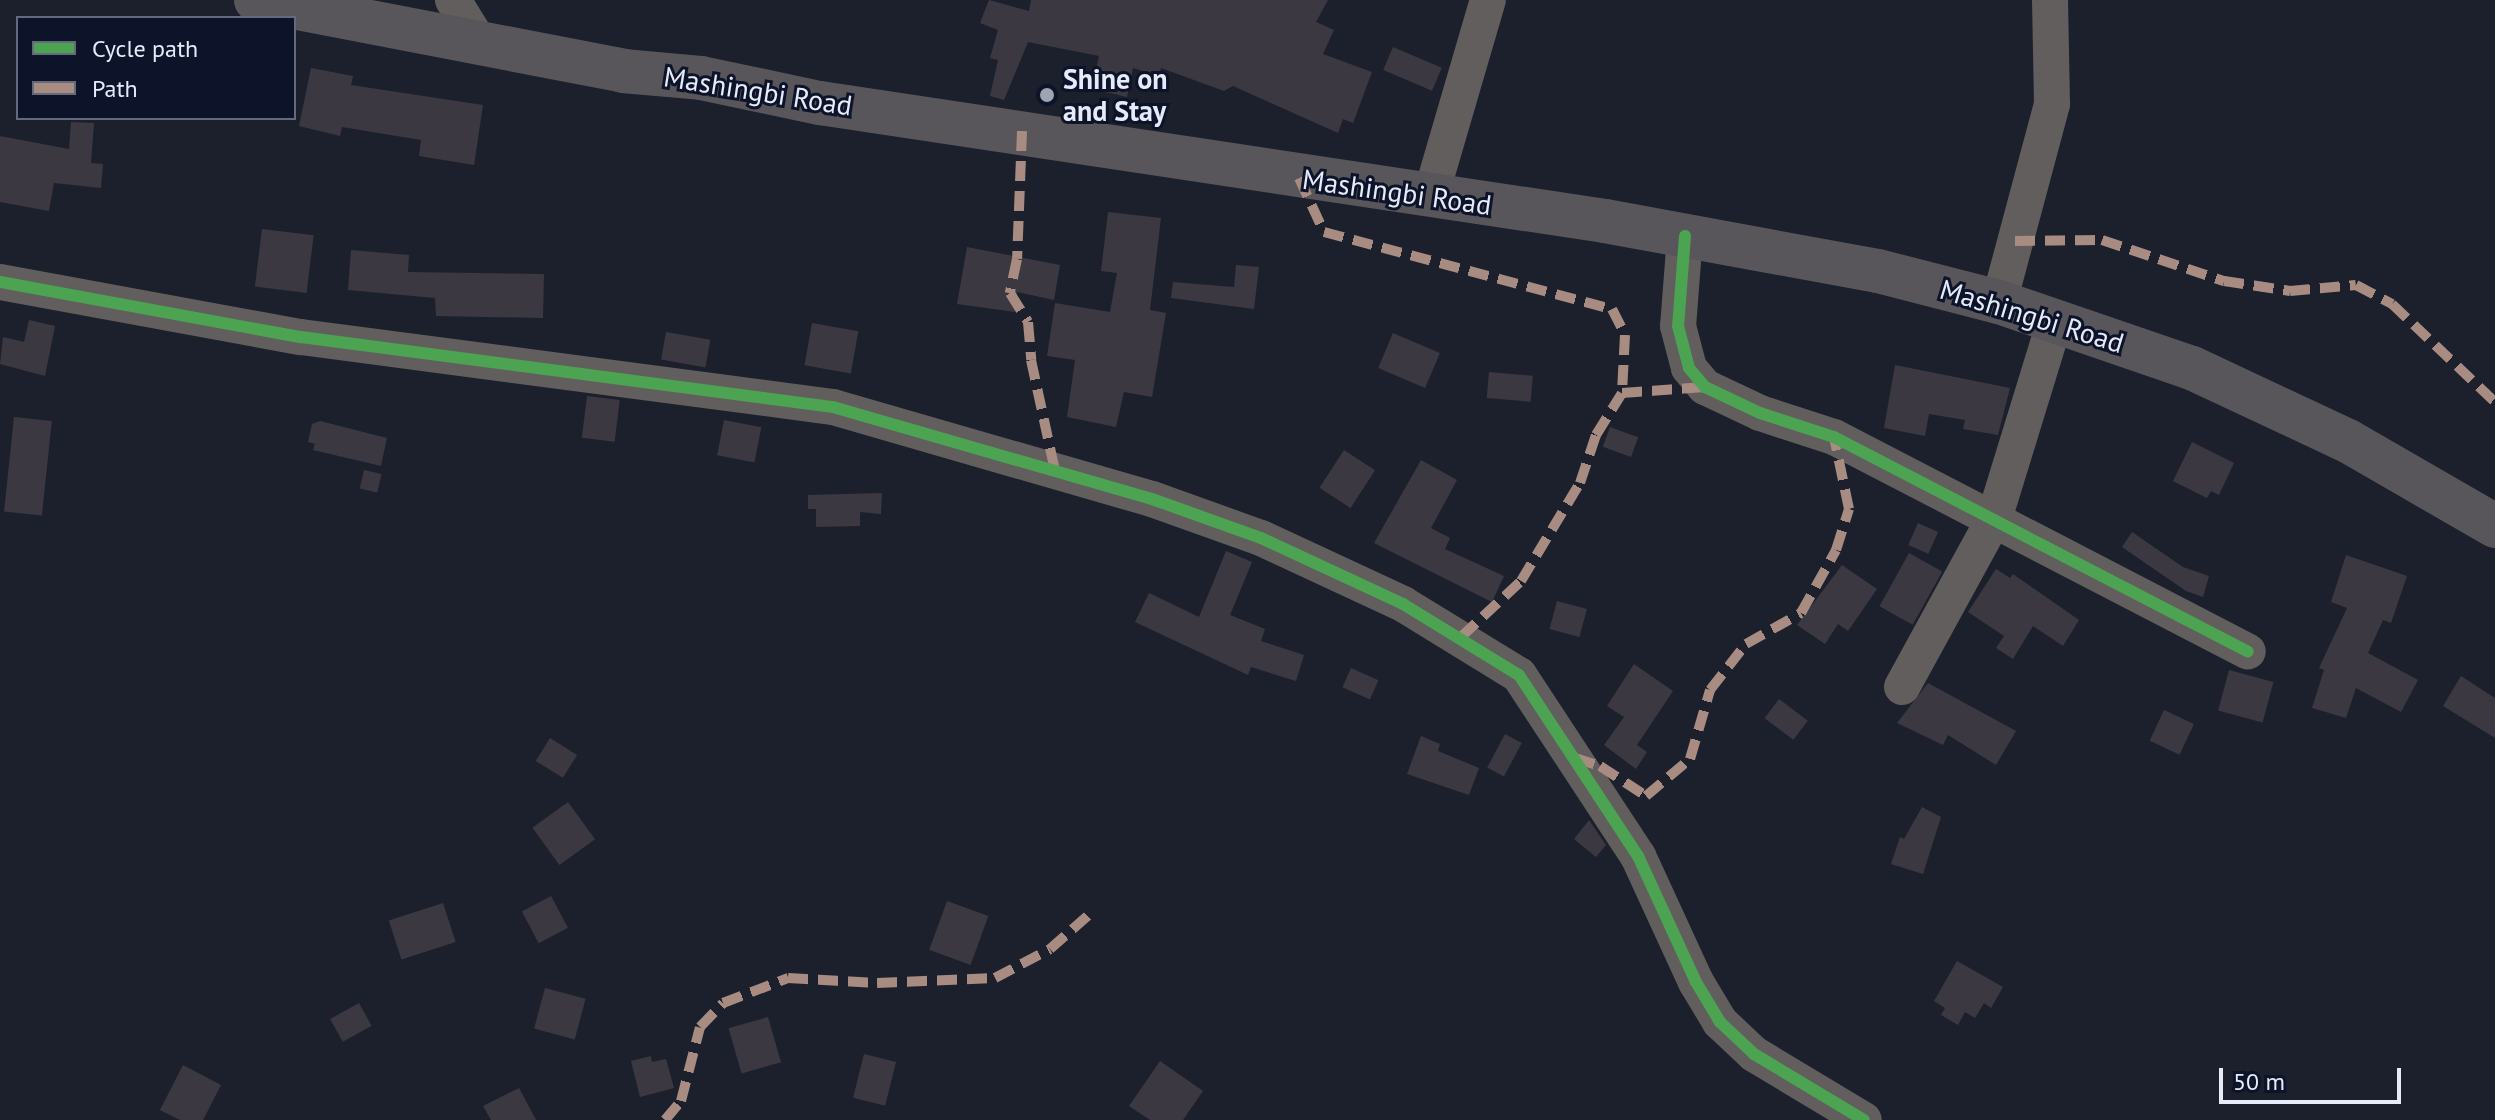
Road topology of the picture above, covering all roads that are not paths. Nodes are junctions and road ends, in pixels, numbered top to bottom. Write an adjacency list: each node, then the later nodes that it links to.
1 (256, 0): 5 (main road, Mashingbi Road)
2 (453, 0): 6 (street)
3 (1488, 0): 7 (street)
4 (2050, 0): 10 (street)
5 (321, 3): 6 (main road, Mashingbi Road)
6 (479, 42): 7 (main road, Mashingbi Road)
7 (1430, 198): 8 (main road, Mashingbi Road)
8 (1685, 236): 10 (main road, Mashingbi Road); 12 (street)
9 (0, 282): 16 (street)
10 (1999, 302): 11 (main road, Mashingbi Road)
11 (2055, 321): 12 (street); 13 (main road, Mashingbi Road)
12 (1994, 519): 14 (street); 15 (street)
13 (2495, 526)
14 (2248, 652)
15 (1902, 687)
16 (1864, 1120)

